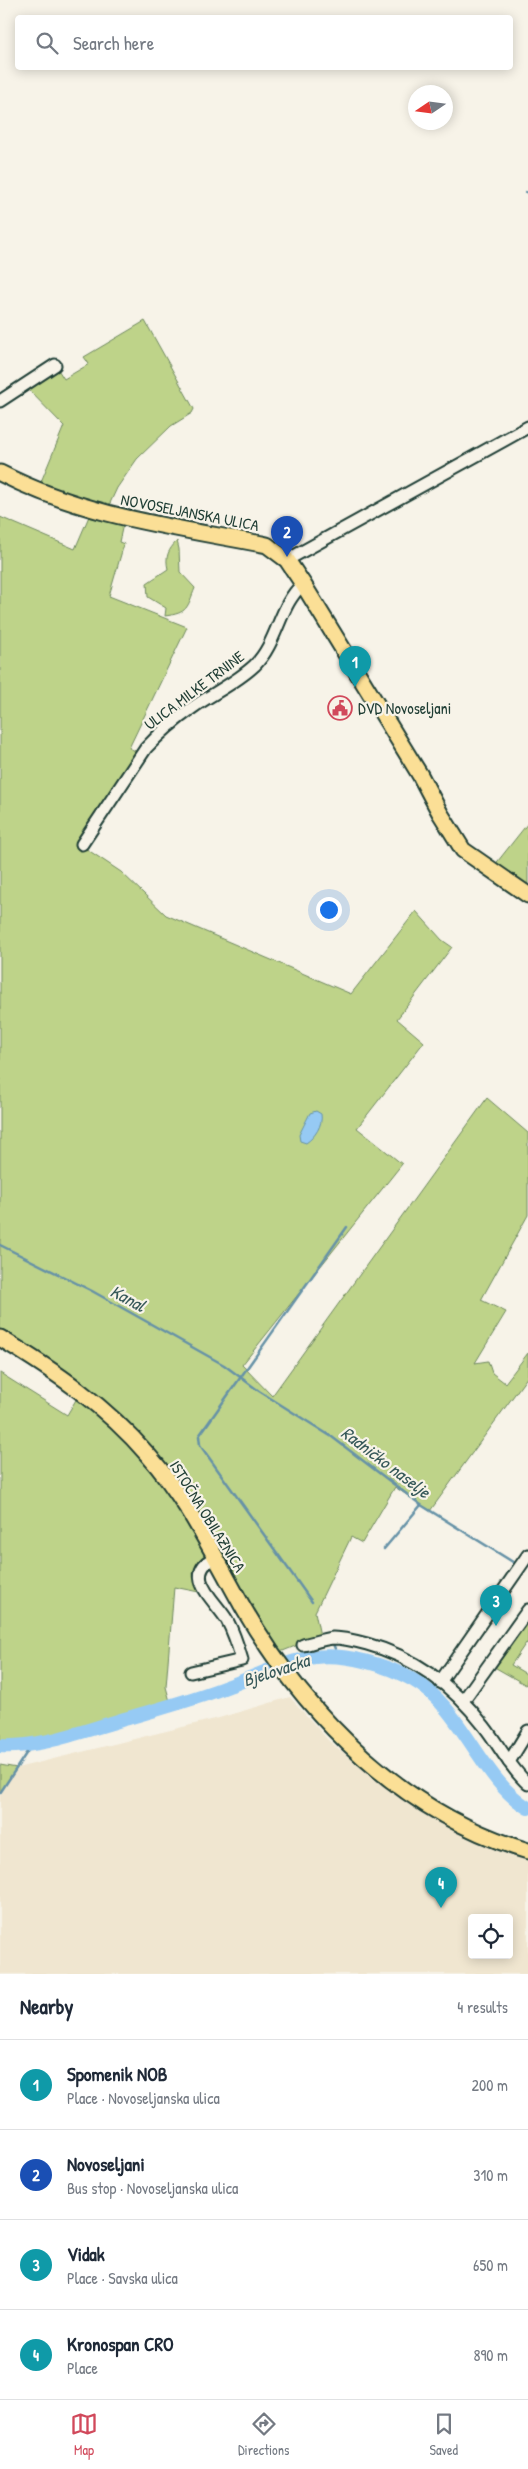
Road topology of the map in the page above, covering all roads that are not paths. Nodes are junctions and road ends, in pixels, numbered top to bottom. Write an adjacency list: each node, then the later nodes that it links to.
1 (55, 364): 2 (street)
2 (0, 401)
3 (528, 427): 5 (street)
4 (0, 473): 5 (main road, NOVOSELJANSKA ULICA)
5 (288, 560): 6 (main road, NOVOSELJANSKA ULICA)
6 (303, 584): 7 (street, ULICA MILKE TRNINE); 8 (main road, NOVOSELJANSKA ULICA)
7 (82, 844)
8 (528, 895)
9 (0, 1338): 11 (main road, ISTOČNA OBILAZNICA)
10 (528, 1555): 15 (street)
11 (215, 1557): 14 (street); 20 (main road, ISTOČNA OBILAZNICA)
12 (528, 1610): 16 (street)
13 (303, 1645): 15 (street)
14 (191, 1672)
15 (440, 1682): 16 (street)
16 (463, 1701): 18 (street)
17 (528, 1731): 18 (street)
18 (509, 1762): 19 (street)
19 (528, 1784)
20 (528, 1851)

